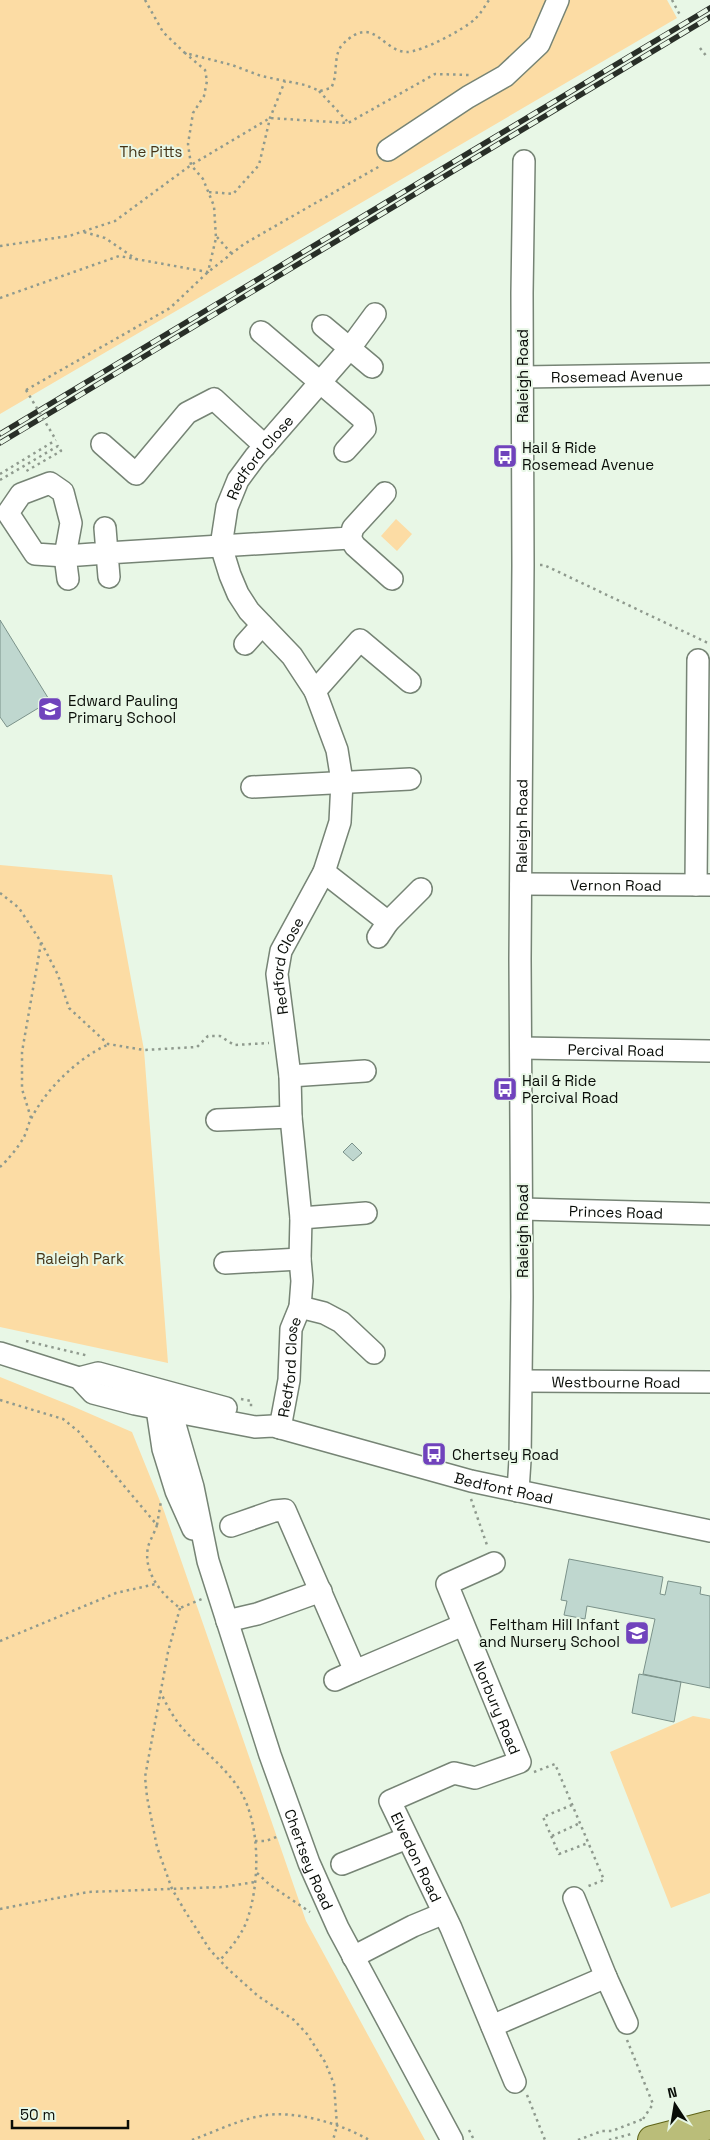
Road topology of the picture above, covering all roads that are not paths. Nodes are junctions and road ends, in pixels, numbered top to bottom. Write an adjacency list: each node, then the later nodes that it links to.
1 (558, 0): 2 (street)
2 (387, 156)
3 (524, 161): 10 (street, Raleigh Road)
4 (375, 314): 7 (street, Redford Close)
5 (323, 326): 7 (street)
6 (262, 332): 11 (street)
7 (350, 348): 8 (street); 11 (street, Redford Close)
8 (372, 367)
9 (710, 374): 10 (street, Rosemead Avenue)
10 (523, 377): 32 (street, Raleigh Road)
11 (321, 383): 13 (street, Redford Close); 14 (street)
12 (102, 444): 13 (street)
13 (265, 446): 18 (street, Redford Close)
14 (345, 452)
15 (385, 493): 17 (street)
16 (105, 528): 19 (street)
17 (350, 538): 18 (street); 22 (street)
18 (221, 546): 19 (street); 23 (street, Redford Close)
19 (107, 553): 20 (street); 21 (street)
20 (109, 577)
21 (68, 579)
22 (392, 580)
23 (262, 625): 24 (street); 27 (street, Redford Close)
24 (245, 644)
25 (704, 652): 33 (street)
26 (410, 682): 27 (street)
27 (315, 691): 29 (street, Redford Close)
28 (410, 778): 29 (street)
29 (342, 781): 30 (street); 31 (street, Redford Close)
30 (252, 787)
31 (324, 872): 34 (street); 38 (street, Redford Close)
32 (521, 884): 33 (street, Vernon Road); 35 (street, Raleigh Road)
33 (703, 885)
34 (421, 889)
35 (521, 1048): 36 (street, Percival Road); 41 (street, Raleigh Road)
36 (710, 1051)
37 (365, 1071): 38 (street)
38 (290, 1076): 39 (street, Redford Close)
39 (291, 1117): 40 (street); 44 (street, Redford Close)
40 (217, 1120)
41 (522, 1209): 43 (street, Princes Road); 50 (street, Raleigh Road)
42 (366, 1212): 44 (street)
43 (710, 1214)
44 (301, 1218): 45 (street, Redford Close)
45 (300, 1259): 46 (street); 47 (street, Redford Close)
46 (225, 1263)
47 (300, 1307): 49 (street); 53 (street, Redford Close)
48 (0, 1353): 52 (street, Bedfont Road)
49 (374, 1353)
50 (522, 1381): 51 (street, Westbourne Road); 54 (street, Raleigh Road)
51 (710, 1382)
52 (164, 1401): 53 (street, Bedfont Road); 59 (street, Chertsey Road)
53 (276, 1427): 54 (street, Bedfont Road)
54 (518, 1491): 56 (street, Bedfont Road)
55 (231, 1526): 58 (street)
56 (710, 1531)
57 (494, 1563): 60 (street, Norbury Road)
58 (321, 1591): 59 (street); 61 (street)
59 (226, 1621): 68 (street, Chertsey Road)
60 (464, 1625): 61 (street); 63 (street, Norbury Road)
61 (355, 1671): 62 (street)
62 (335, 1680)
63 (390, 1801): 64 (street, Elvedon Road)
64 (407, 1838): 65 (street); 67 (street, Elvedon Road)
65 (342, 1864)
66 (574, 1898): 69 (street)
67 (442, 1914): 68 (street, Elvedon Road); 71 (street, Elvedon Road)
68 (353, 1958): 75 (street, Chertsey Road)
69 (606, 1977): 70 (street); 71 (street)
70 (627, 2023)
71 (492, 2026): 72 (street, Elvedon Road)
72 (515, 2082)
73 (710, 2125): 74 (main road)
74 (652, 2132)
75 (452, 2140)

